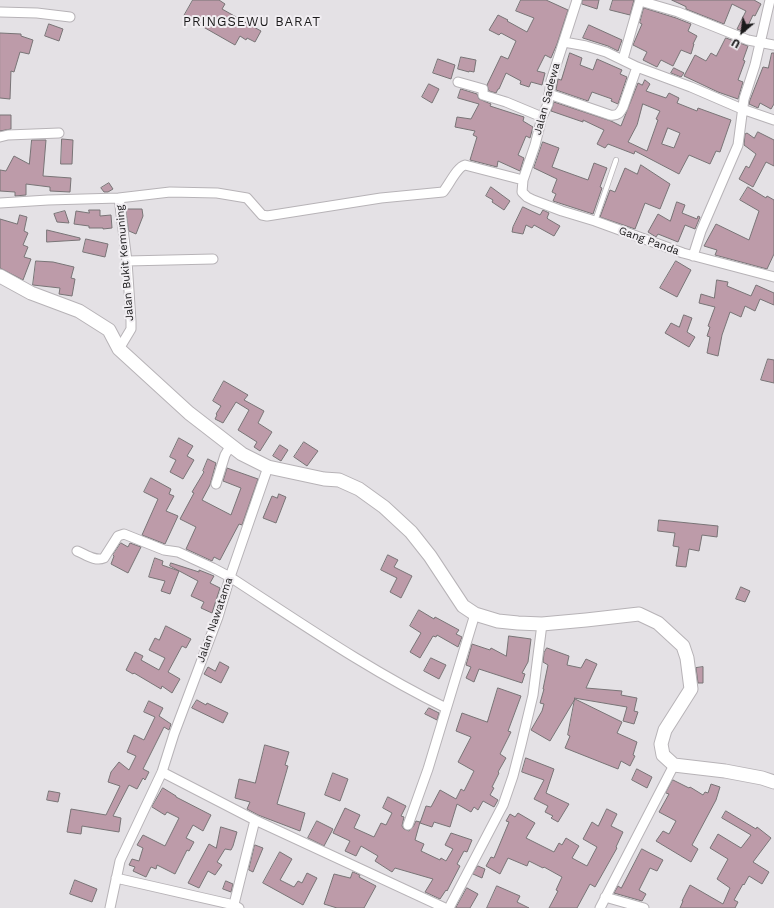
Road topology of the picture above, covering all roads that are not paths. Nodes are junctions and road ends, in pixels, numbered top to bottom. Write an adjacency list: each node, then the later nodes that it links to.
1 (577, 0): 6 (street, Jalan Sadewa)
2 (770, 0): 7 (street)
3 (640, 1): 7 (street); 9 (street)
4 (0, 12): 5 (street)
5 (70, 17)
6 (564, 42): 9 (street); 12 (street, Jalan Sadewa)
7 (760, 42): 8 (street); 13 (street)
8 (774, 45)
9 (623, 59): 10 (street)
10 (637, 67): 12 (street); 13 (street)
11 (458, 82): 14 (street)
12 (549, 94): 14 (street, Jalan Sadewa)
13 (742, 109): 15 (street); 23 (street)
14 (542, 117): 19 (street, Jalan Sadewa)
15 (774, 120)
16 (59, 133): 17 (street)
17 (0, 137)
18 (616, 160): 22 (lane)
19 (523, 180): 20 (street); 22 (street, Gang Panda)
20 (119, 198): 21 (street); 25 (street, Jalan Bukit Kemuning)
21 (0, 203)
22 (595, 221): 23 (street, Gang Panda)
23 (693, 256): 27 (street, Gang Panda)
24 (213, 259): 25 (street)
25 (127, 262): 28 (street, Jalan Bukit Kemuning)
26 (0, 276): 28 (street)
27 (774, 277)
28 (119, 350): 29 (street)
29 (231, 445): 30 (street); 31 (street)
30 (268, 467): 33 (street, Jalan Nawatama); 34 (street)
31 (216, 484)
32 (77, 551): 33 (street)
33 (230, 577): 36 (street); 38 (street, Jalan Nawatama)
34 (475, 614): 35 (street); 36 (street)
35 (542, 624): 37 (street); 47 (street)
36 (446, 708): 41 (street)
37 (674, 765): 39 (street); 43 (street)
38 (162, 772): 40 (street); 42 (street, Jalan Nawatama)
39 (774, 782)
40 (254, 820): 44 (street); 46 (street)
41 (408, 825)
42 (116, 878): 44 (street); 45 (street, Jalan Nawatama)
43 (605, 897): 48 (street); 49 (street)
44 (235, 907)
45 (110, 908)
46 (445, 908)
47 (449, 908)
48 (600, 908)
49 (644, 908)

